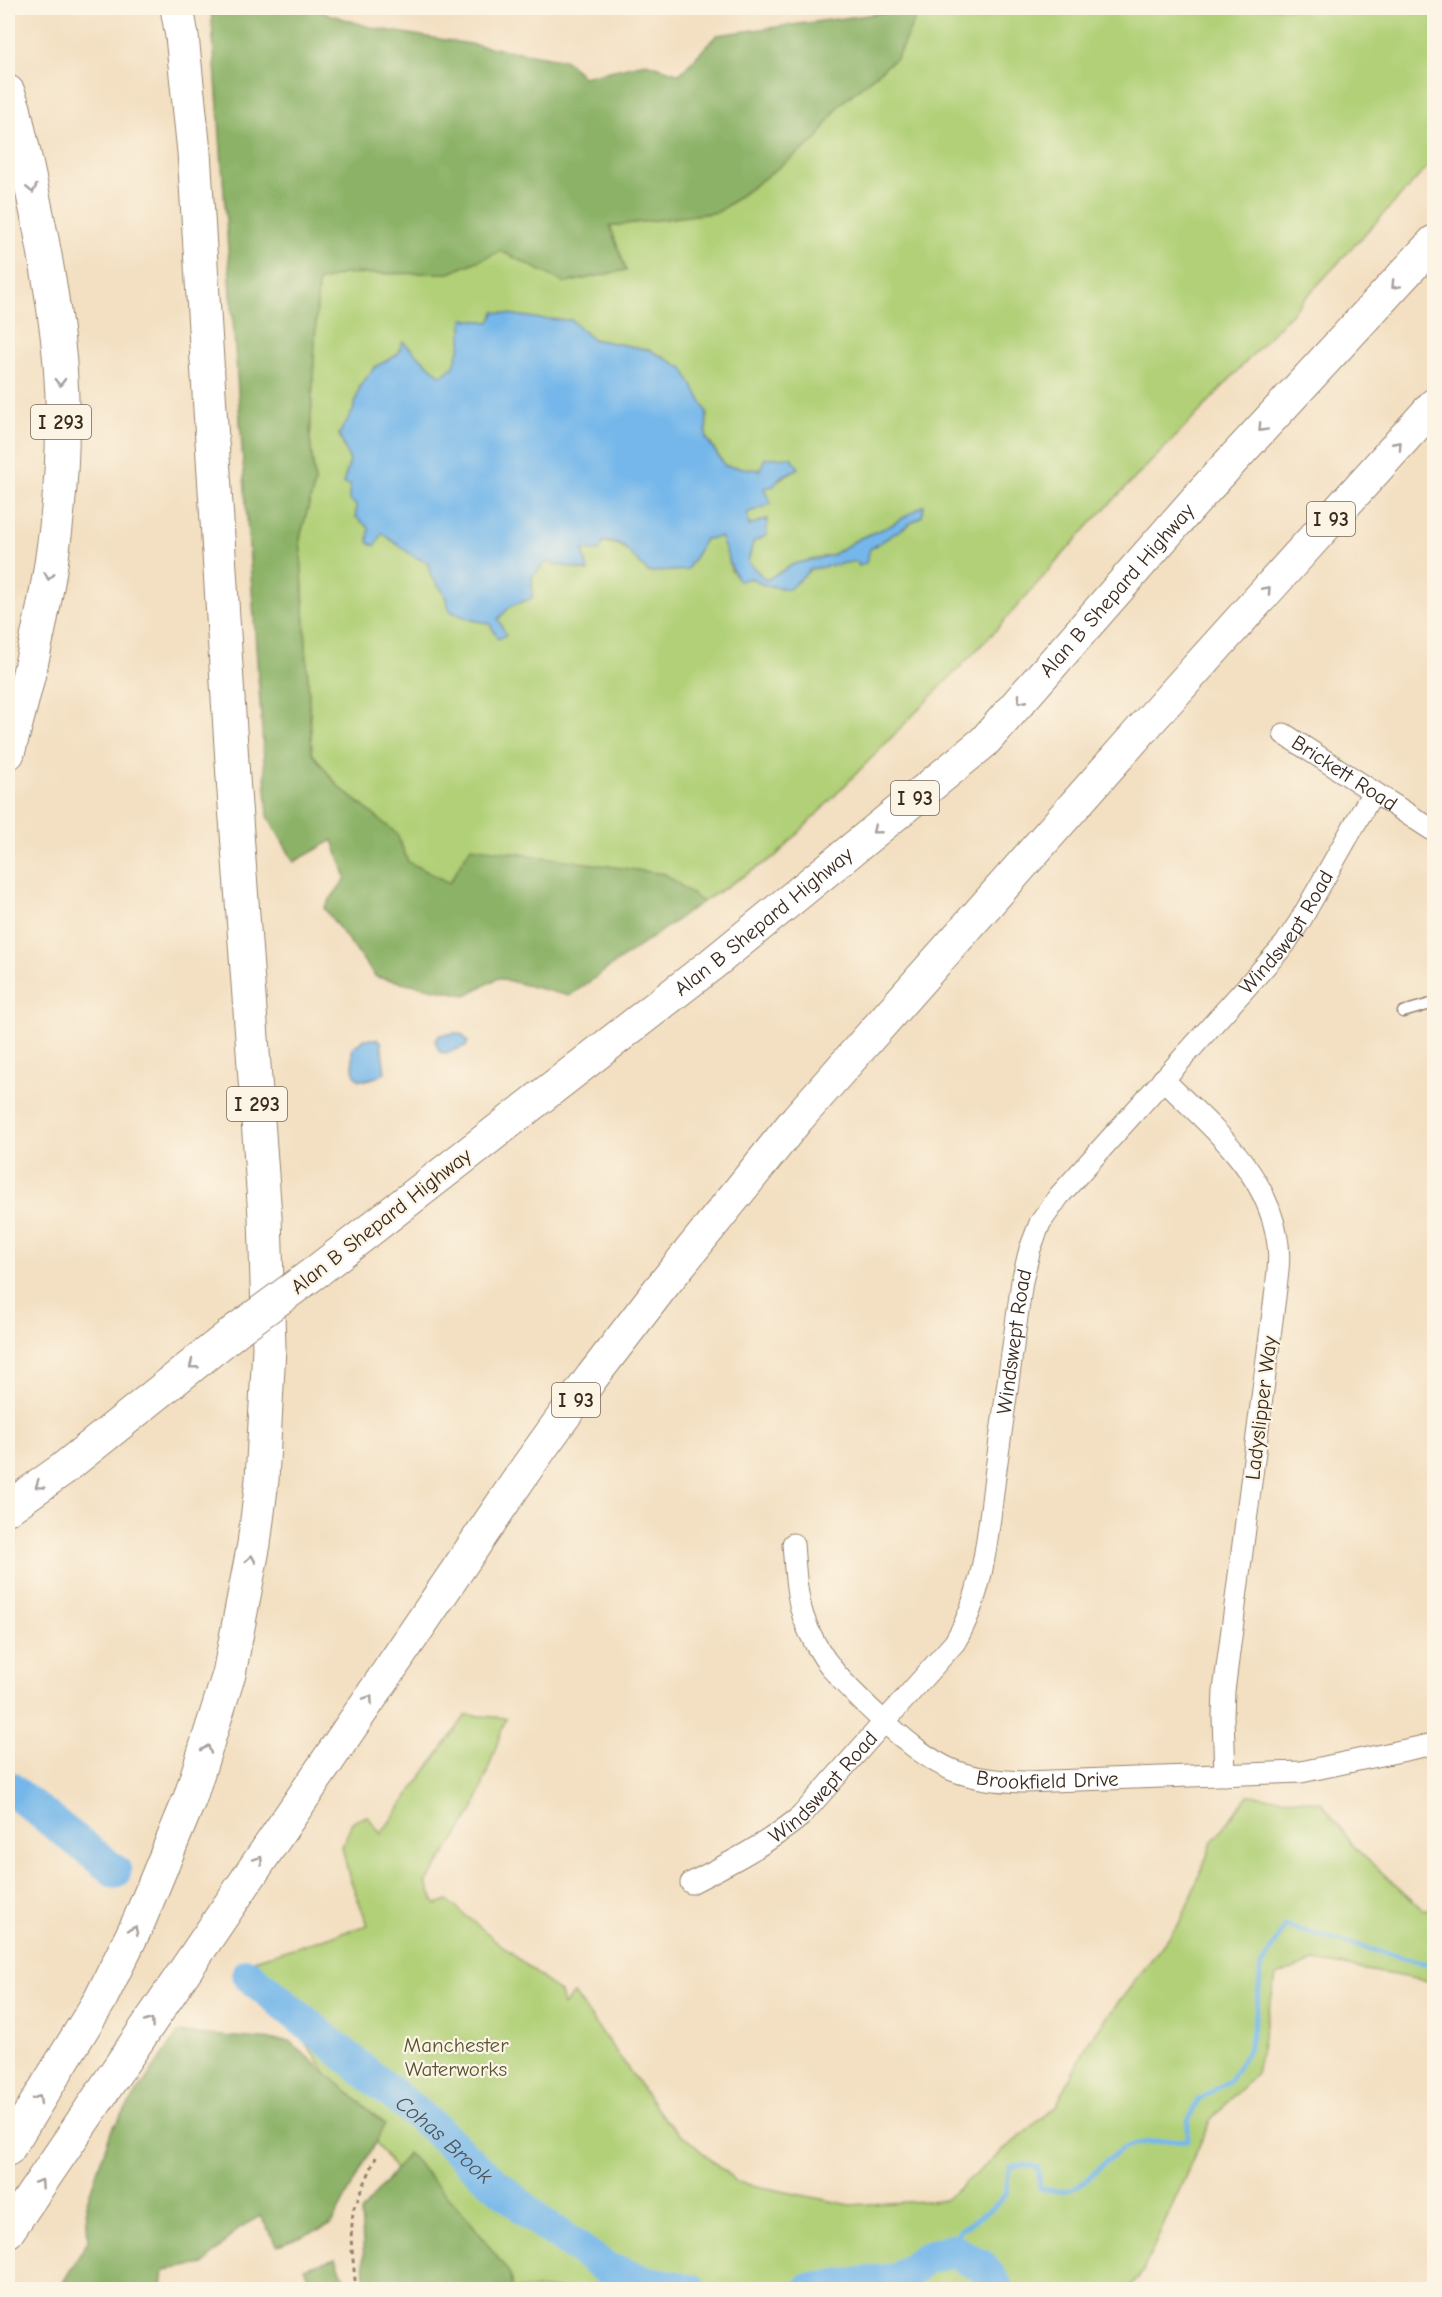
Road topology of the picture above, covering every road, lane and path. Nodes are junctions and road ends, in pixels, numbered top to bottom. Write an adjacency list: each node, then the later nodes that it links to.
1 (177, 8): 18 (highway, I 293, one-way to 1)
2 (8, 92): 6 (highway, I 293, one-way to 6)
3 (1434, 243): 12 (highway, Alan B Shepard Highway / I 93, one-way to 12, bridge)
4 (1434, 405): 20 (highway, I 93, one-way to 4)
5 (1284, 734): 7 (street, Brickett Road)
6 (8, 753)
7 (1373, 792): 8 (street, Brickett Road); 11 (street, Windswept Road)
8 (1434, 831)
9 (1434, 1003): 10 (lane)
10 (1403, 1012)
11 (1163, 1079): 14 (street, Windswept Road); 16 (street, Ladyslipper Way)
12 (8, 1508)
13 (793, 1544): 14 (street, Brookfield Drive)
14 (885, 1722): 16 (street, Brookfield Drive); 17 (street, Windswept Road)
15 (1434, 1744): 16 (street, Brookfield Drive)
16 (1225, 1775)
17 (691, 1883)
18 (8, 2149)
19 (376, 2157): 21 (path)
20 (8, 2231)
21 (356, 2289)

